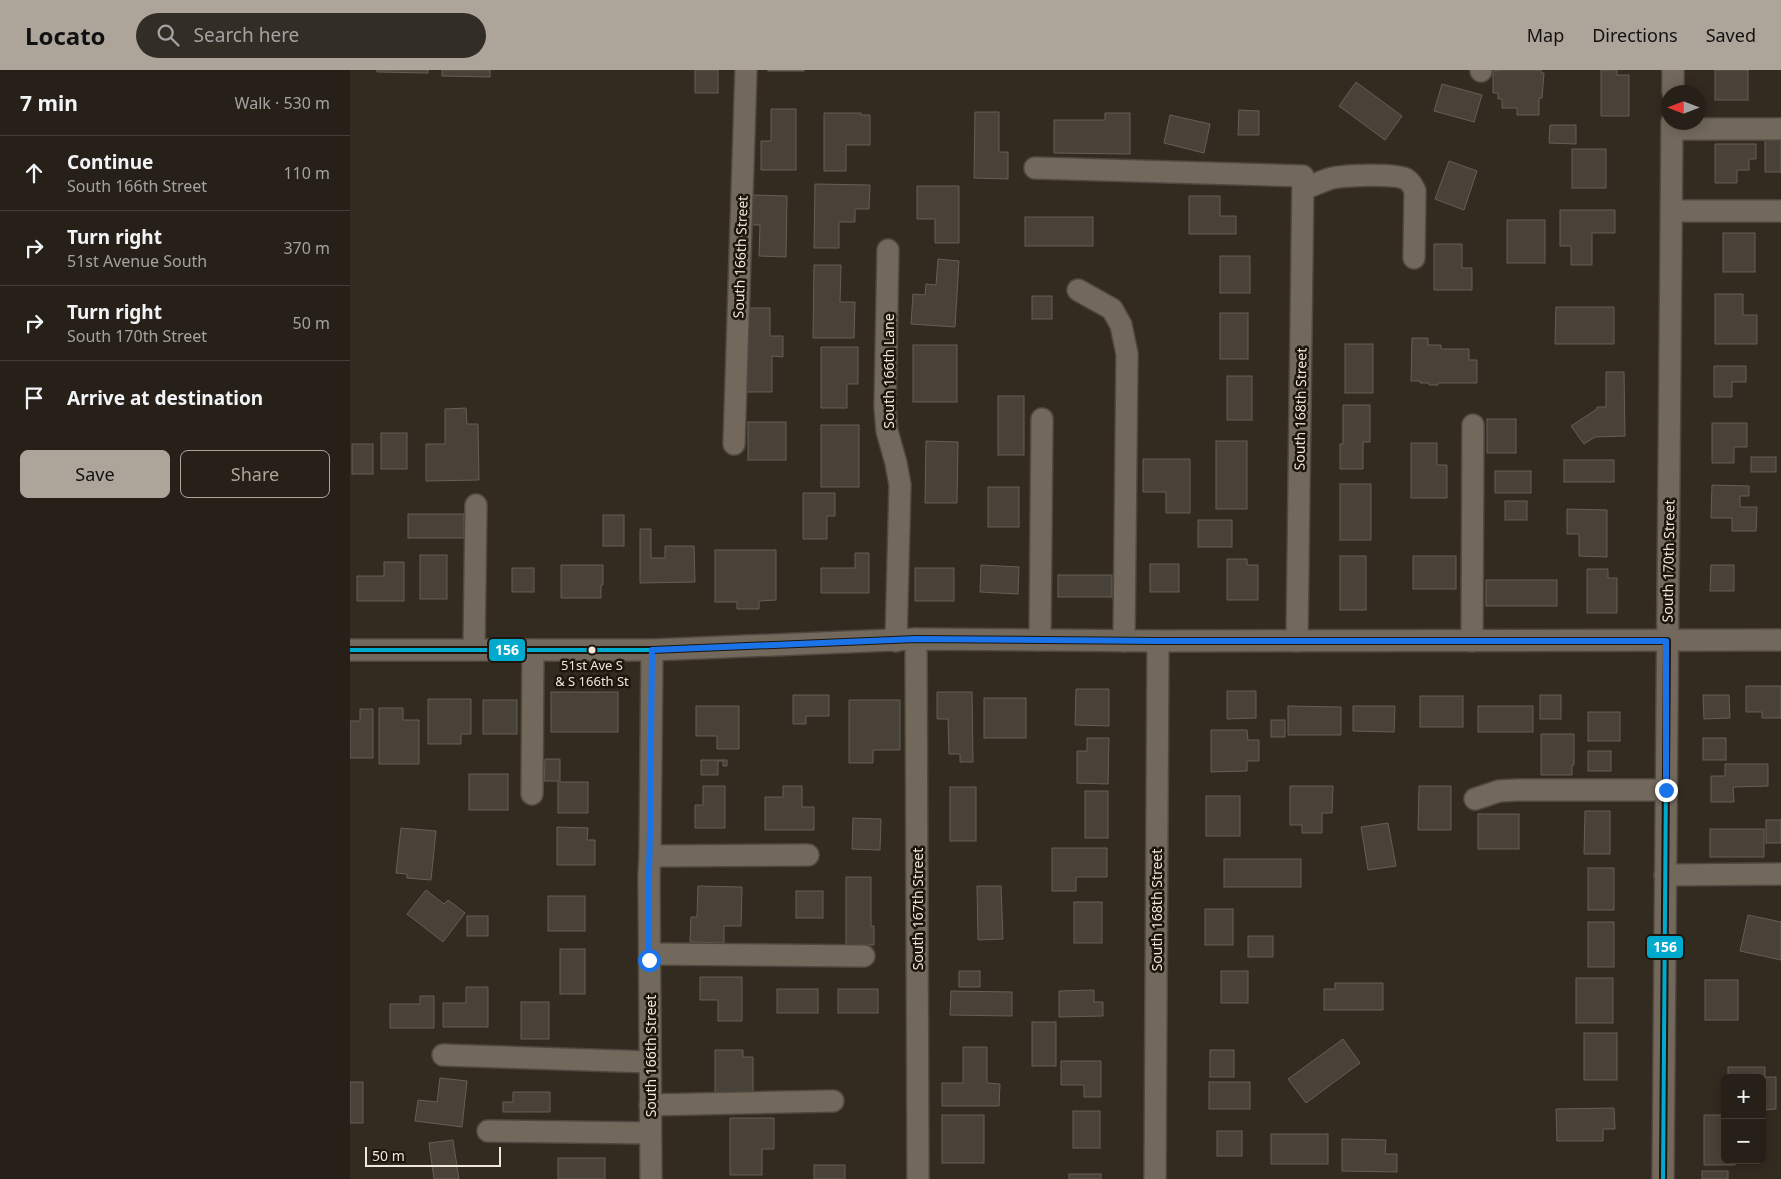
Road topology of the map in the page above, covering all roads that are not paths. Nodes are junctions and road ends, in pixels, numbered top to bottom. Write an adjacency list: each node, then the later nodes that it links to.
1 (746, 70): 16 (street, South 166th Street)
2 (1673, 70): 3 (street)
3 (1672, 85)
4 (1706, 127): 5 (street)
5 (1781, 129)
6 (1672, 130): 9 (street, South 170th Street)
7 (1035, 168): 8 (street)
8 (1303, 183): 12 (street); 23 (street, South 168th Street)
9 (1672, 211): 10 (street); 25 (street, South 170th Street)
10 (1781, 211)
11 (888, 250): 18 (street, South 166th Lane)
12 (1414, 258)
13 (1078, 290): 21 (street)
14 (1042, 419): 19 (street)
15 (1473, 425): 24 (street)
16 (734, 444)
17 (476, 504): 27 (street)
18 (906, 640): 19 (street); 29 (street); 46 (street, South 167th Street)
19 (1040, 640): 21 (street)
20 (1781, 640): 25 (street)
21 (1124, 641): 22 (street)
22 (1158, 641): 23 (street); 47 (street, South 168th Street)
23 (1297, 641): 24 (street)
24 (1472, 641): 25 (street)
25 (1666, 641): 30 (street, South 170th Street)
26 (350, 650): 27 (street)
27 (474, 650): 28 (street)
28 (533, 650): 29 (street); 31 (street)
29 (652, 650): 33 (street, South 166th Street)
30 (1666, 790): 32 (street); 36 (street, South 170th Street)
31 (532, 794)
32 (1475, 799)
33 (650, 856): 34 (street); 37 (street, South 166th Street)
34 (808, 856)
35 (1781, 874): 36 (street)
36 (1665, 875): 48 (street, South 170th Street)
37 (650, 954): 38 (street); 40 (street, South 166th Street)
38 (864, 956)
39 (443, 1055): 40 (street)
40 (650, 1062): 42 (street, South 166th Street)
41 (833, 1101): 42 (street)
42 (650, 1105): 44 (street, South 166th Street)
43 (488, 1131): 44 (street, South 166th Street)
44 (650, 1133): 45 (street, South 166th Street)
45 (651, 1179)
46 (918, 1179)
47 (1155, 1179)
48 (1663, 1179)

